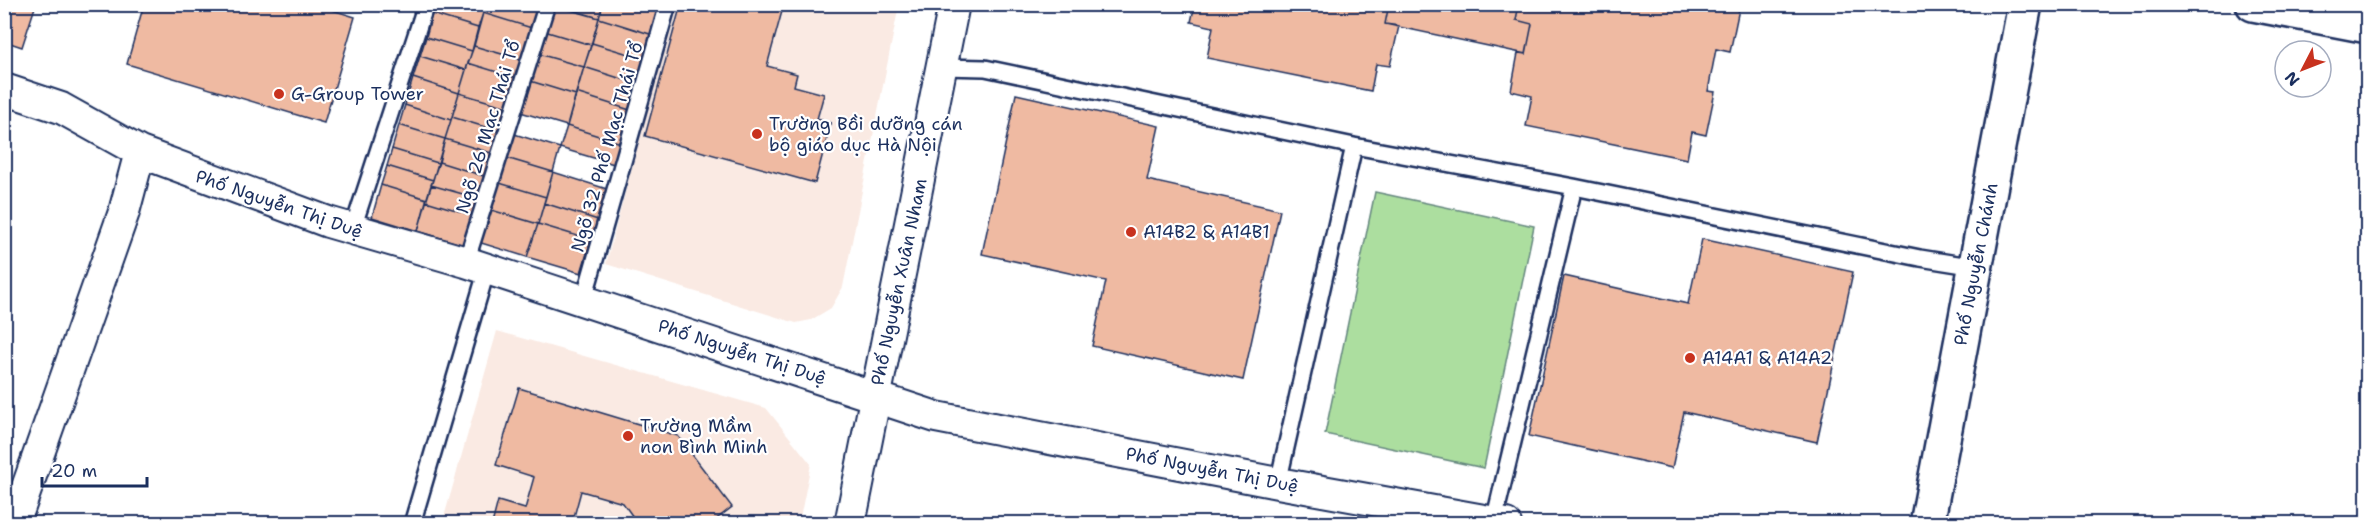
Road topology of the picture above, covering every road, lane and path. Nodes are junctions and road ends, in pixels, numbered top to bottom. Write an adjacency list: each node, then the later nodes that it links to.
1 (426, 4): 13 (lane)
2 (547, 4): 14 (lane, Ngõ 26 Mạc Thái Tổ)
3 (668, 4): 16 (lane, Ngõ 32 Phố Mạc Thái Tổ)
4 (954, 4): 8 (street, Phố Nguyễn Xuân Nham)
5 (2025, 4): 15 (street, Phố Nguyễn Chánh)
6 (2253, 4): 7 (street)
7 (2367, 26)
8 (942, 67): 10 (lane); 17 (street, Phố Nguyễn Xuân Nham)
9 (4, 89): 11 (street, Phố Nguyễn Thị Duệ)
10 (1354, 146): 12 (lane); 18 (lane)
11 (141, 152): 13 (street, Phố Nguyễn Thị Duệ); 20 (street)
12 (1574, 187): 15 (lane); 19 (lane)
13 (352, 231): 14 (street, Phố Nguyễn Thị Duệ)
14 (476, 265): 16 (street, Phố Nguyễn Thị Duệ); 21 (lane, Ngõ 26 Mạc Thái Tổ)
15 (1976, 267): 23 (street, Phố Nguyễn Chánh)
16 (581, 298): 17 (street, Phố Nguyễn Thị Duệ)
17 (876, 396): 18 (street, Phố Nguyễn Thị Duệ); 22 (street, Phố Nguyễn Xuân Nham)
18 (1278, 483): 19 (street, Phố Nguyễn Thị Duệ)
19 (1500, 522)
20 (14, 524)
21 (412, 524)
22 (850, 524)
23 (1928, 524)

